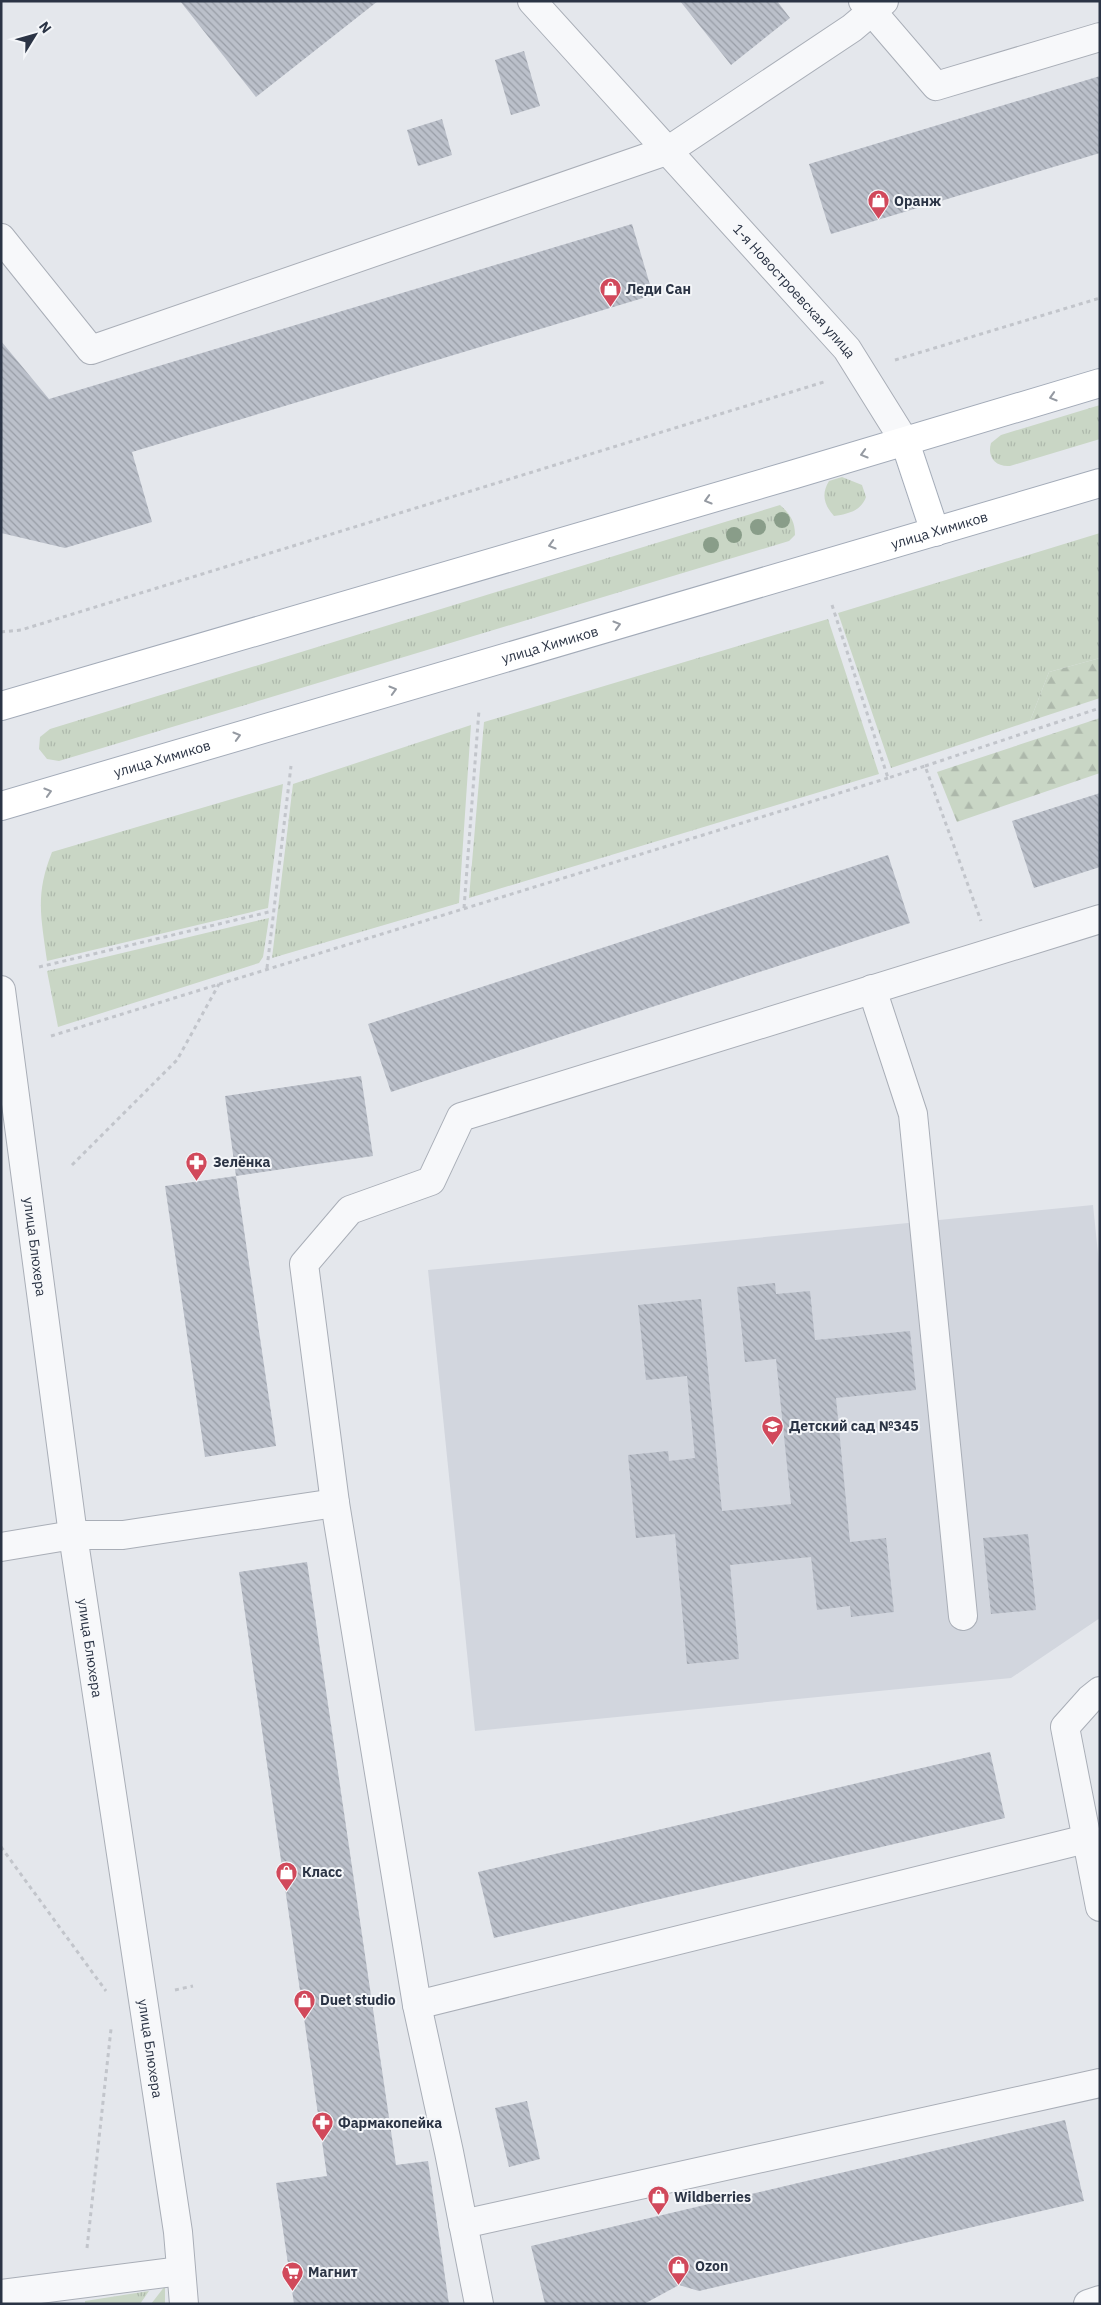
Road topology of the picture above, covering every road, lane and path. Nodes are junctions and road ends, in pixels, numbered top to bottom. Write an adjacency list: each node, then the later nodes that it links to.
1 (532, 1): 4 (street, 1-я Новостроевская улица)
2 (873, 5): 3 (street); 4 (street)
3 (1100, 37)
4 (669, 150): 5 (street); 7 (street, 1-я Новостроевская улица)
5 (1, 238)
6 (1100, 298): 7 (path)
7 (860, 370): 9 (street, 1-я Новостроевская улица); 13 (path)
8 (1100, 383): 9 (main road, one-way to 9)
9 (905, 442): 11 (main road); 14 (main road, one-way to 14)
10 (1100, 483): 11 (main road, улица Химиков)
11 (935, 532): 20 (main road, улица Химиков, one-way to 11)
12 (832, 605): 19 (path)
13 (1, 632)
14 (1, 706)
15 (1100, 708): 18 (path)
16 (479, 710): 21 (path)
17 (291, 766): 22 (path)
18 (925, 766): 19 (path); 24 (path)
19 (888, 778): 21 (path)
20 (1, 806)
21 (464, 908): 26 (path)
22 (273, 911): 25 (path); 26 (path)
23 (1100, 919): 24 (street)
24 (992, 952): 28 (street)
25 (39, 967)
26 (267, 968): 27 (path)
27 (219, 984): 30 (path); 31 (path)
28 (872, 989): 32 (street); 35 (street)
29 (1, 990): 33 (street, улица Блюхера)
30 (51, 1036)
31 (72, 1165)
32 (335, 1503): 33 (street); 43 (street)
33 (73, 1536): 34 (street); 47 (street, улица Блюхера)
34 (1, 1546)
35 (963, 1616)
36 (1100, 1691): 37 (street)
37 (1086, 1839): 39 (street); 43 (street)
38 (1, 1847): 42 (path)
39 (1100, 1907)
40 (194, 1986): 41 (path)
41 (174, 1990)
42 (108, 1994)
43 (417, 2006): 46 (street)
44 (112, 2021): 48 (path)
45 (1100, 2083): 46 (street)
46 (463, 2224): 52 (street)
47 (181, 2271): 48 (street); 51 (street, улица Блюхера)
48 (83, 2284): 49 (street)
49 (1, 2294)
50 (1100, 2300): 53 (street)
51 (184, 2304)
52 (480, 2304)
53 (1088, 2304)

